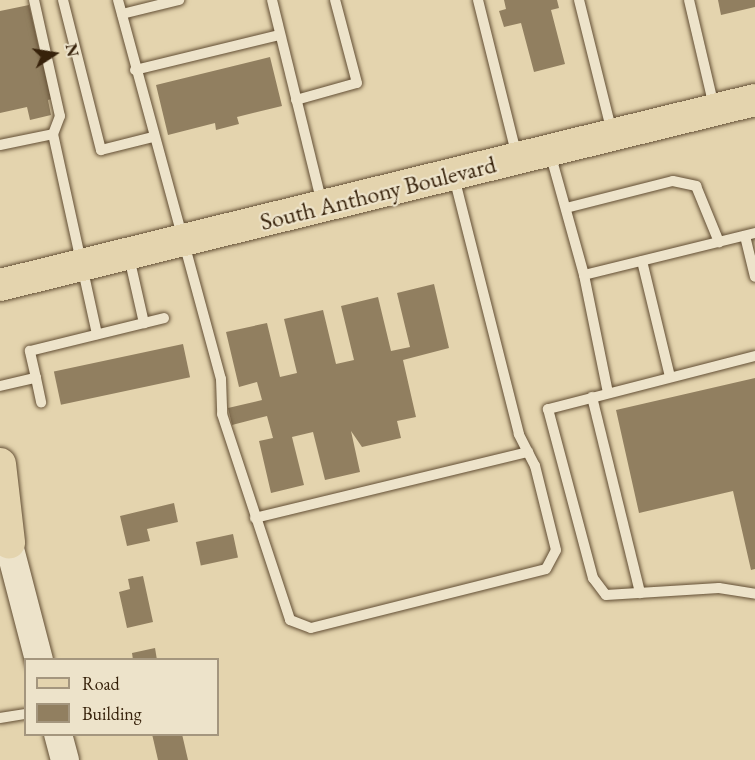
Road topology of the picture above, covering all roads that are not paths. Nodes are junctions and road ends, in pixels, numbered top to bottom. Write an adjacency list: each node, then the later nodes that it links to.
1 (34, 0): 16 (lane)
2 (63, 0): 18 (lane)
3 (118, 0): 10 (lane)
4 (179, 0): 10 (lane)
5 (272, 0): 11 (lane)
6 (335, 0): 13 (lane)
7 (478, 0): 21 (lane)
8 (579, 0): 17 (lane)
9 (689, 0): 15 (lane)
10 (122, 14): 12 (lane)
11 (280, 35): 12 (lane); 13 (lane)
12 (135, 70): 18 (lane)
13 (296, 100): 23 (lane)
14 (755, 100): 15 (main road, South Anthony Boulevard)
15 (715, 110): 17 (main road, South Anthony Boulevard)
16 (52, 134): 19 (lane); 30 (lane)
17 (613, 135): 20 (main road, South Anthony Boulevard)
18 (153, 137): 26 (lane)
19 (0, 145)
20 (550, 151): 21 (main road, South Anthony Boulevard); 24 (lane)
21 (517, 159): 22 (main road, South Anthony Boulevard)
22 (453, 174): 23 (main road, South Anthony Boulevard); 44 (lane)
23 (322, 206): 26 (main road, South Anthony Boulevard)
24 (566, 208): 27 (lane); 31 (lane)
25 (750, 234): 27 (lane); 32 (lane)
26 (182, 240): 28 (main road, South Anthony Boulevard); 47 (lane)
27 (719, 242): 29 (lane)
28 (128, 253): 30 (main road, South Anthony Boulevard); 35 (lane)
29 (642, 261): 31 (lane); 38 (lane)
30 (81, 265): 33 (main road, South Anthony Boulevard); 36 (lane)
31 (584, 275): 41 (lane)
32 (755, 277)
33 (0, 285)
34 (164, 318): 35 (lane)
35 (144, 323): 36 (lane)
36 (97, 334): 39 (lane)
37 (755, 356): 38 (lane)
38 (669, 377): 41 (lane)
39 (36, 378): 40 (lane); 43 (lane)
40 (0, 386)
41 (608, 393): 42 (lane)
42 (592, 397): 49 (lane); 49 (lane)
43 (41, 402)
44 (528, 452): 47 (lane); 47 (lane)
45 (0, 464): 48 (main road)
46 (0, 511): 48 (main road)
47 (255, 518)
48 (9, 542): 51 (main road)
49 (640, 593): 50 (lane)
50 (755, 594)
51 (38, 658)
52 (24, 714): 53 (lane)
53 (0, 718)
54 (58, 736): 55 (main road)
55 (65, 760)

